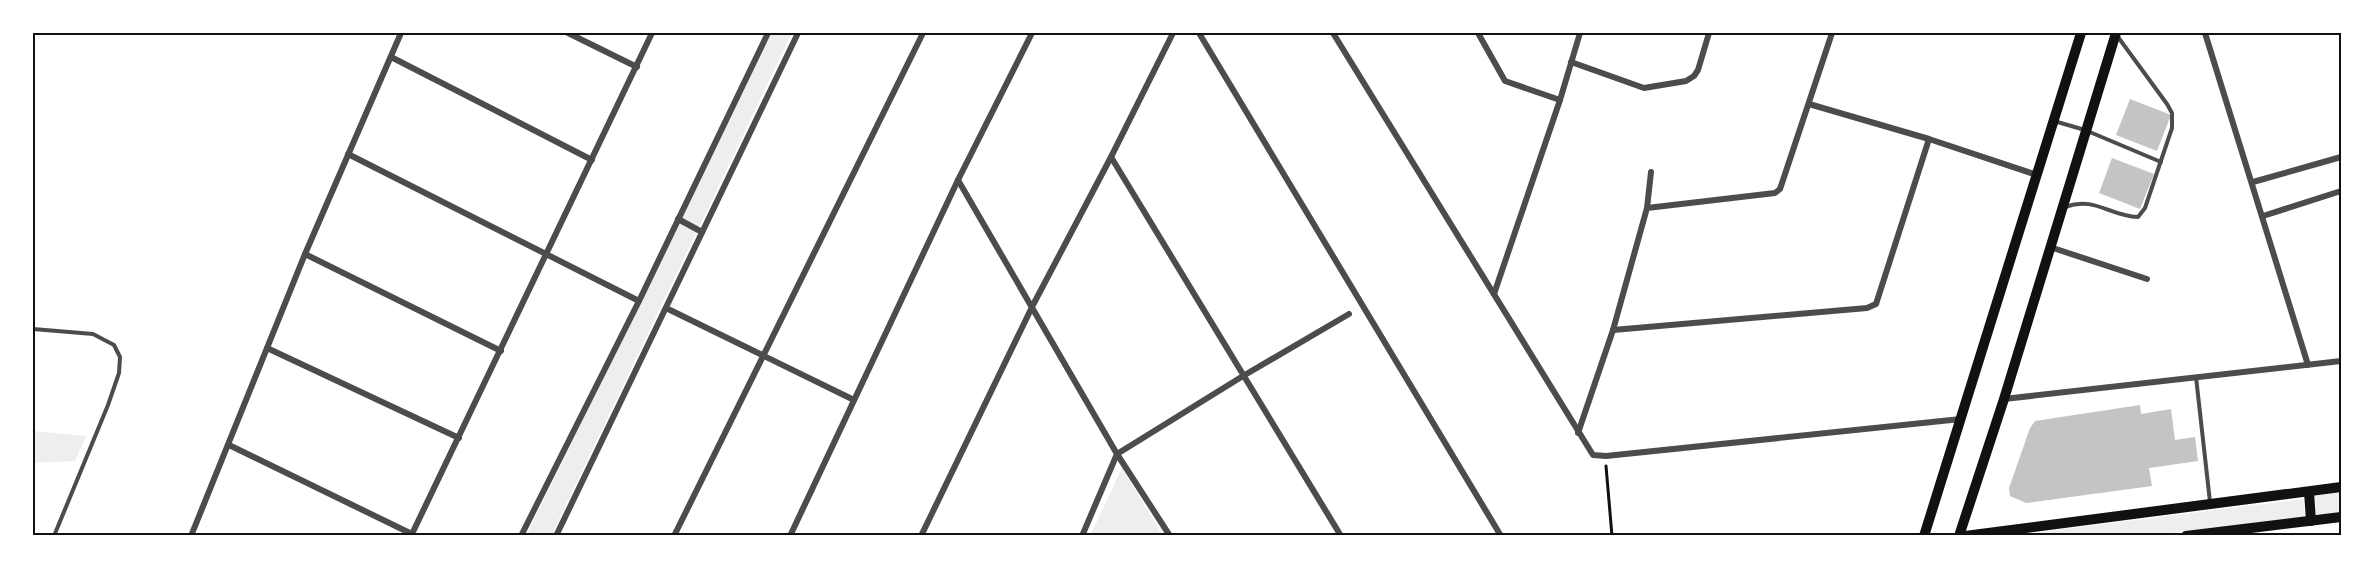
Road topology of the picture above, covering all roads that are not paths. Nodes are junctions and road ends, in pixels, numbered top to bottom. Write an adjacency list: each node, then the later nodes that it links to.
1 (401, 33): 18 (street)
2 (568, 33): 20 (street)
3 (652, 33): 20 (street)
4 (768, 33): 39 (street)
5 (798, 33): 40 (street)
6 (923, 33): 54 (street)
7 (1032, 33): 33 (street)
8 (1173, 33): 27 (street)
9 (1199, 33): 83 (street)
10 (1333, 33): 45 (street)
11 (1478, 33): 21 (street)
12 (1580, 33): 19 (street)
13 (1709, 33): 19 (street)
14 (1832, 33): 22 (street)
15 (2081, 33): 23 (main road)
16 (2115, 33): 24 (main road); 30 (lane)
17 (2205, 33): 34 (street)
18 (391, 57): 26 (street); 29 (street)
19 (1571, 62): 21 (street)
20 (637, 67): 29 (street)
21 (1560, 100): 45 (street)
22 (1809, 104): 25 (street); 36 (street)
23 (2054, 121): 24 (lane); 32 (main road)
24 (2085, 130): 30 (lane); 37 (main road)
25 (1929, 139): 32 (street); 51 (street)
26 (348, 154): 42 (street); 43 (street)
27 (1112, 157): 47 (street); 57 (street)
28 (2341, 157): 34 (street)
29 (592, 160): 43 (street)
30 (2161, 162): 37 (lane)
31 (1651, 172): 36 (street)
32 (2037, 175): 61 (main road)
33 (958, 180): 47 (street); 60 (street)
34 (2253, 182): 38 (street)
35 (2341, 191): 38 (street)
36 (1647, 208): 51 (street)
37 (2061, 208): 41 (main road)
38 (2263, 216): 56 (street)
39 (678, 219): 40 (street); 46 (street)
40 (702, 232): 48 (street)
41 (2050, 247): 44 (street); 59 (main road)
42 (305, 254): 52 (street); 53 (street)
43 (546, 254): 46 (street); 53 (street)
44 (2147, 279)
45 (1494, 294): 62 (street)
46 (639, 301): 75 (street)
47 (1033, 305): 65 (street); 79 (street)
48 (666, 308): 54 (street); 76 (street)
49 (1349, 314): 57 (street)
50 (33, 330): 73 (lane)
51 (1613, 330): 62 (street)
52 (267, 348): 63 (street); 64 (street)
53 (501, 351): 63 (street)
54 (764, 355): 60 (street); 77 (street)
55 (2341, 361): 56 (street)
56 (2307, 365): 58 (street)
57 (1243, 376): 65 (street); 82 (street)
58 (2196, 377): 59 (street); 68 (lane)
59 (2004, 399): 85 (main road)
60 (854, 400): 78 (street)
61 (1961, 419): 62 (street); 84 (main road)
62 (1578, 432)
63 (459, 438): 72 (street)
64 (229, 445): 72 (street); 74 (street)
65 (1117, 454): 80 (street); 81 (street)
66 (2341, 487): 67 (main road)
67 (2308, 492): 68 (main road); 70 (main road)
68 (2211, 504): 86 (main road)
69 (2341, 517): 70 (main road)
70 (2312, 521): 71 (main road)
71 (2217, 534): 87 (main road)
72 (412, 535)
73 (54, 536)
74 (190, 536)
75 (522, 536)
76 (556, 536)
77 (674, 536)
78 (790, 536)
79 (921, 536)
80 (1083, 536)
81 (1170, 536)
82 (1341, 536)
83 (1502, 536)
84 (1924, 536)
85 (1959, 536)
86 (1965, 536)
87 (2186, 536)

